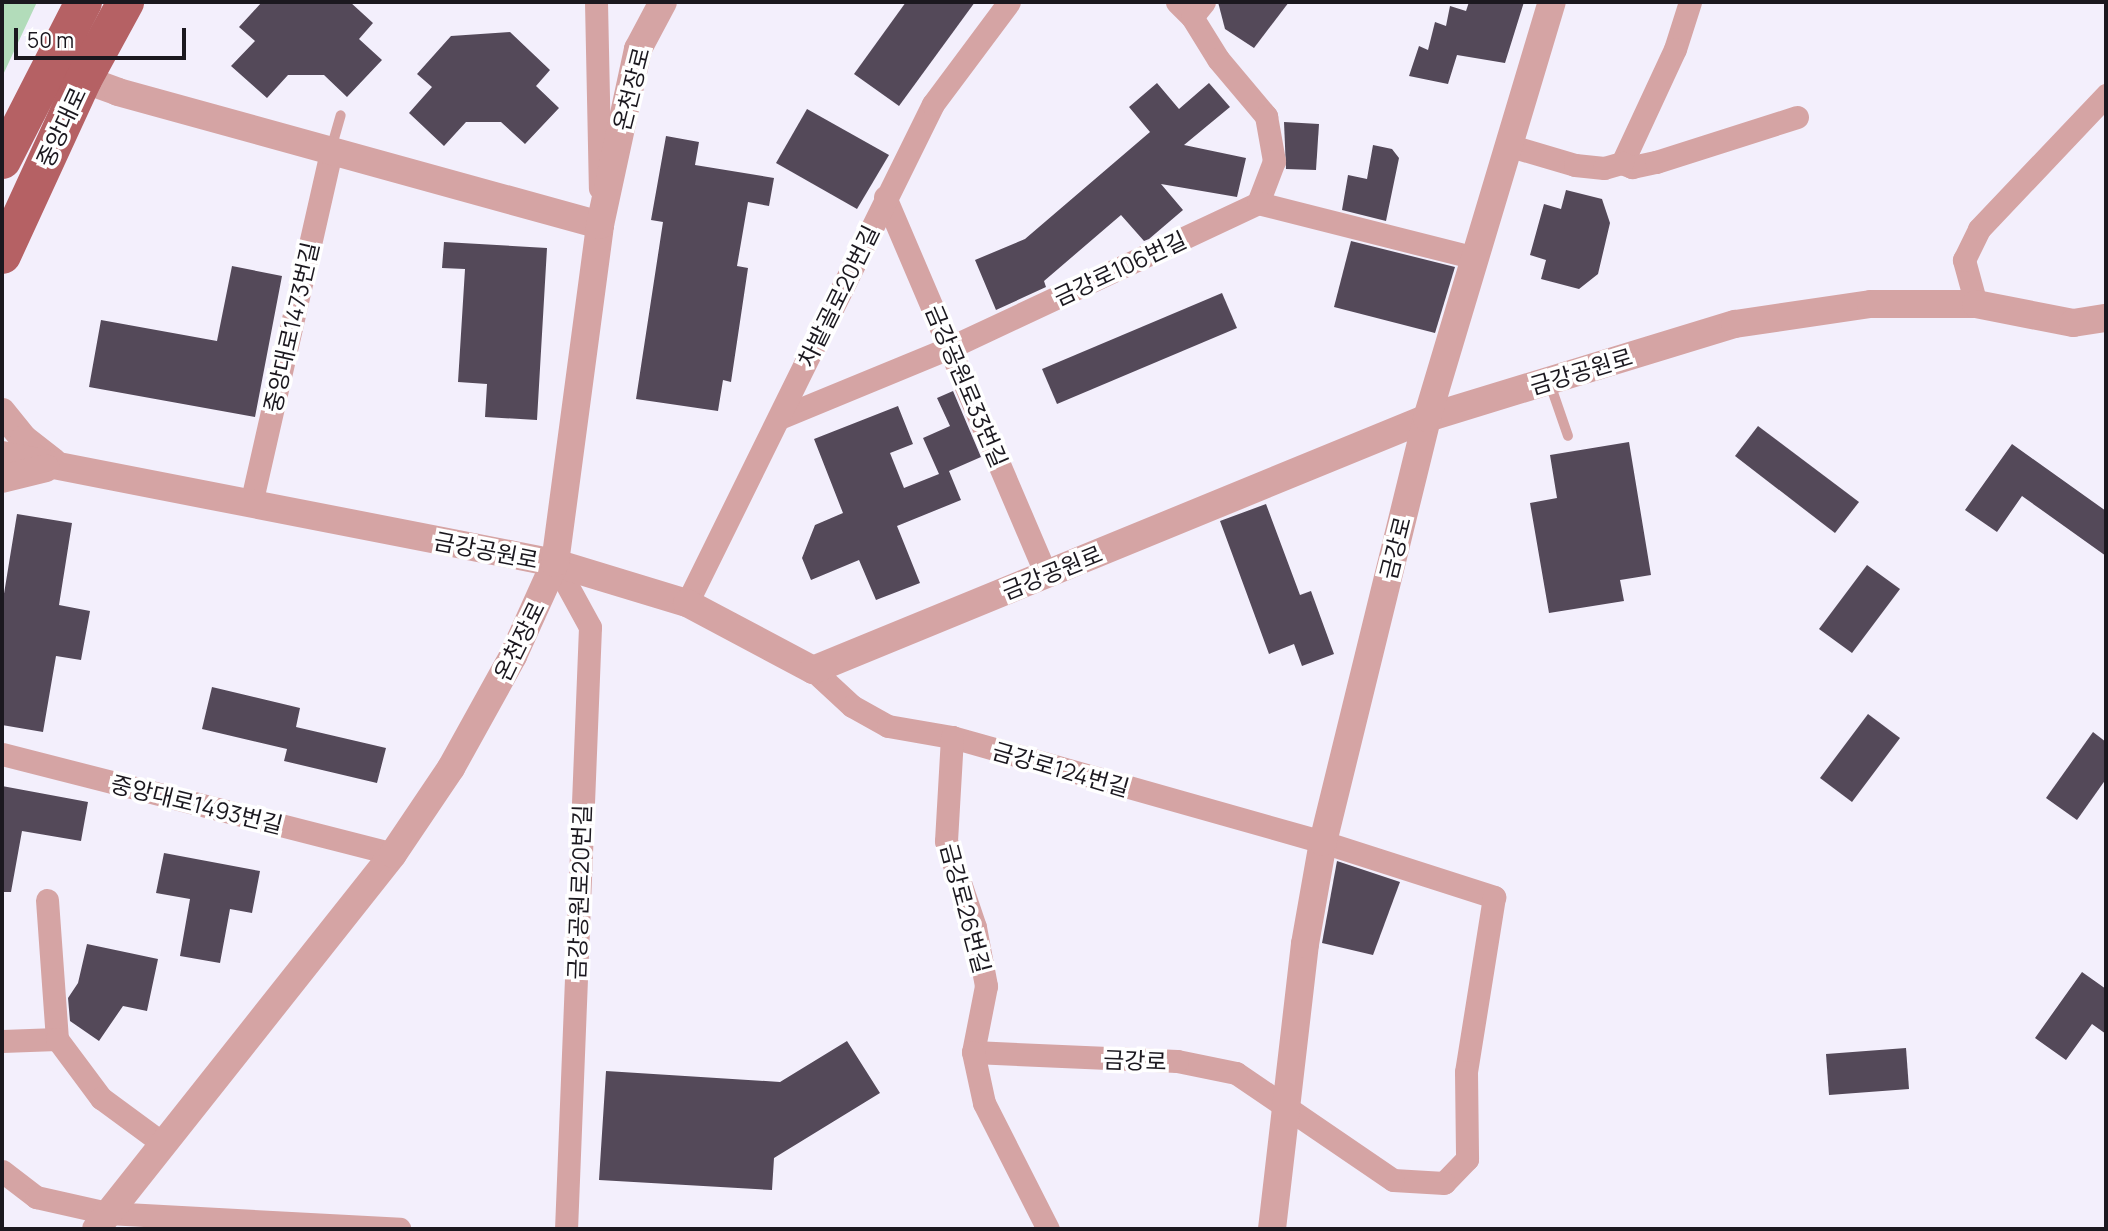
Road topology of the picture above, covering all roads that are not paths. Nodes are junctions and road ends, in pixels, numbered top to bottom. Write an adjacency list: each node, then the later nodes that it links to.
1 (83, 2): 15 (main road, 중앙대로)
2 (125, 2): 9 (main road, 중앙대로)
3 (596, 2): 19 (street)
4 (663, 2): 19 (street, 온천장로)
5 (1009, 2): 17 (street, 차밭골로20번길)
6 (1552, 2): 13 (street, 금강로)
7 (1690, 2): 16 (street)
8 (1191, 7): 18 (street)
9 (83, 79): 14 (street); 20 (main road, 중앙대로)
10 (2106, 96): 22 (street)
11 (341, 115): 14 (lane)
12 (1797, 117): 16 (street)
13 (1507, 145): 16 (street); 21 (street, 금강로)
14 (331, 151): 19 (street); 33 (street, 중앙대로1473번길)
15 (2, 160)
16 (1622, 163)
17 (885, 197): 24 (street, 금강공원로33번길); 27 (street, 차밭골로20번길)
18 (1258, 204): 21 (street); 24 (street, 금강로106번길)
19 (600, 225): 34 (street, 온천장로)
20 (2, 255)
21 (1472, 257): 28 (street, 금강로)
22 (1976, 304): 23 (street, 금강공원로); 25 (street, 금강공원로)
23 (2106, 318)
24 (951, 347): 27 (street, 금강로106번길); 35 (street, 금강공원로33번길)
25 (1549, 381): 28 (street, 금강공원로); 29 (lane)
26 (2, 412): 31 (street)
27 (779, 418): 36 (street, 차밭골로20번길)
28 (1427, 418): 35 (street, 금강공원로); 40 (street, 금강로)
29 (1568, 436)
30 (2, 455): 31 (street, 금강공원로)
31 (58, 466): 32 (street); 33 (street, 금강공원로)
32 (2, 479)
33 (251, 504): 34 (street, 금강공원로)
34 (555, 563): 36 (street, 금강공원로); 41 (street, 온천장로); 51 (street, 금강공원로20번길)
35 (1046, 575): 37 (street, 금강공원로)
36 (687, 603): 37 (street, 금강공원로)
37 (813, 670): 38 (street, 금강로124번길)
38 (952, 737): 40 (street, 금강로124번길); 45 (street, 금강로26번길)
39 (2, 754): 41 (street, 중앙대로1493번길)
40 (1323, 842): 46 (street, 금강로); 46 (street, 금강로124번길)
41 (393, 854): 47 (street, 온천장로)
42 (47, 900): 43 (street)
43 (57, 1039): 44 (street); 47 (street)
44 (2, 1041)
45 (973, 1052): 46 (street, 금강로); 52 (street, 금강로26번길)
46 (1286, 1105): 53 (street, 금강로)
47 (162, 1143): 49 (street, 온천장로)
48 (2, 1171): 49 (street)
49 (101, 1221): 50 (street)
50 (400, 1229)
51 (566, 1229)
52 (1048, 1229)
53 (1272, 1229)

